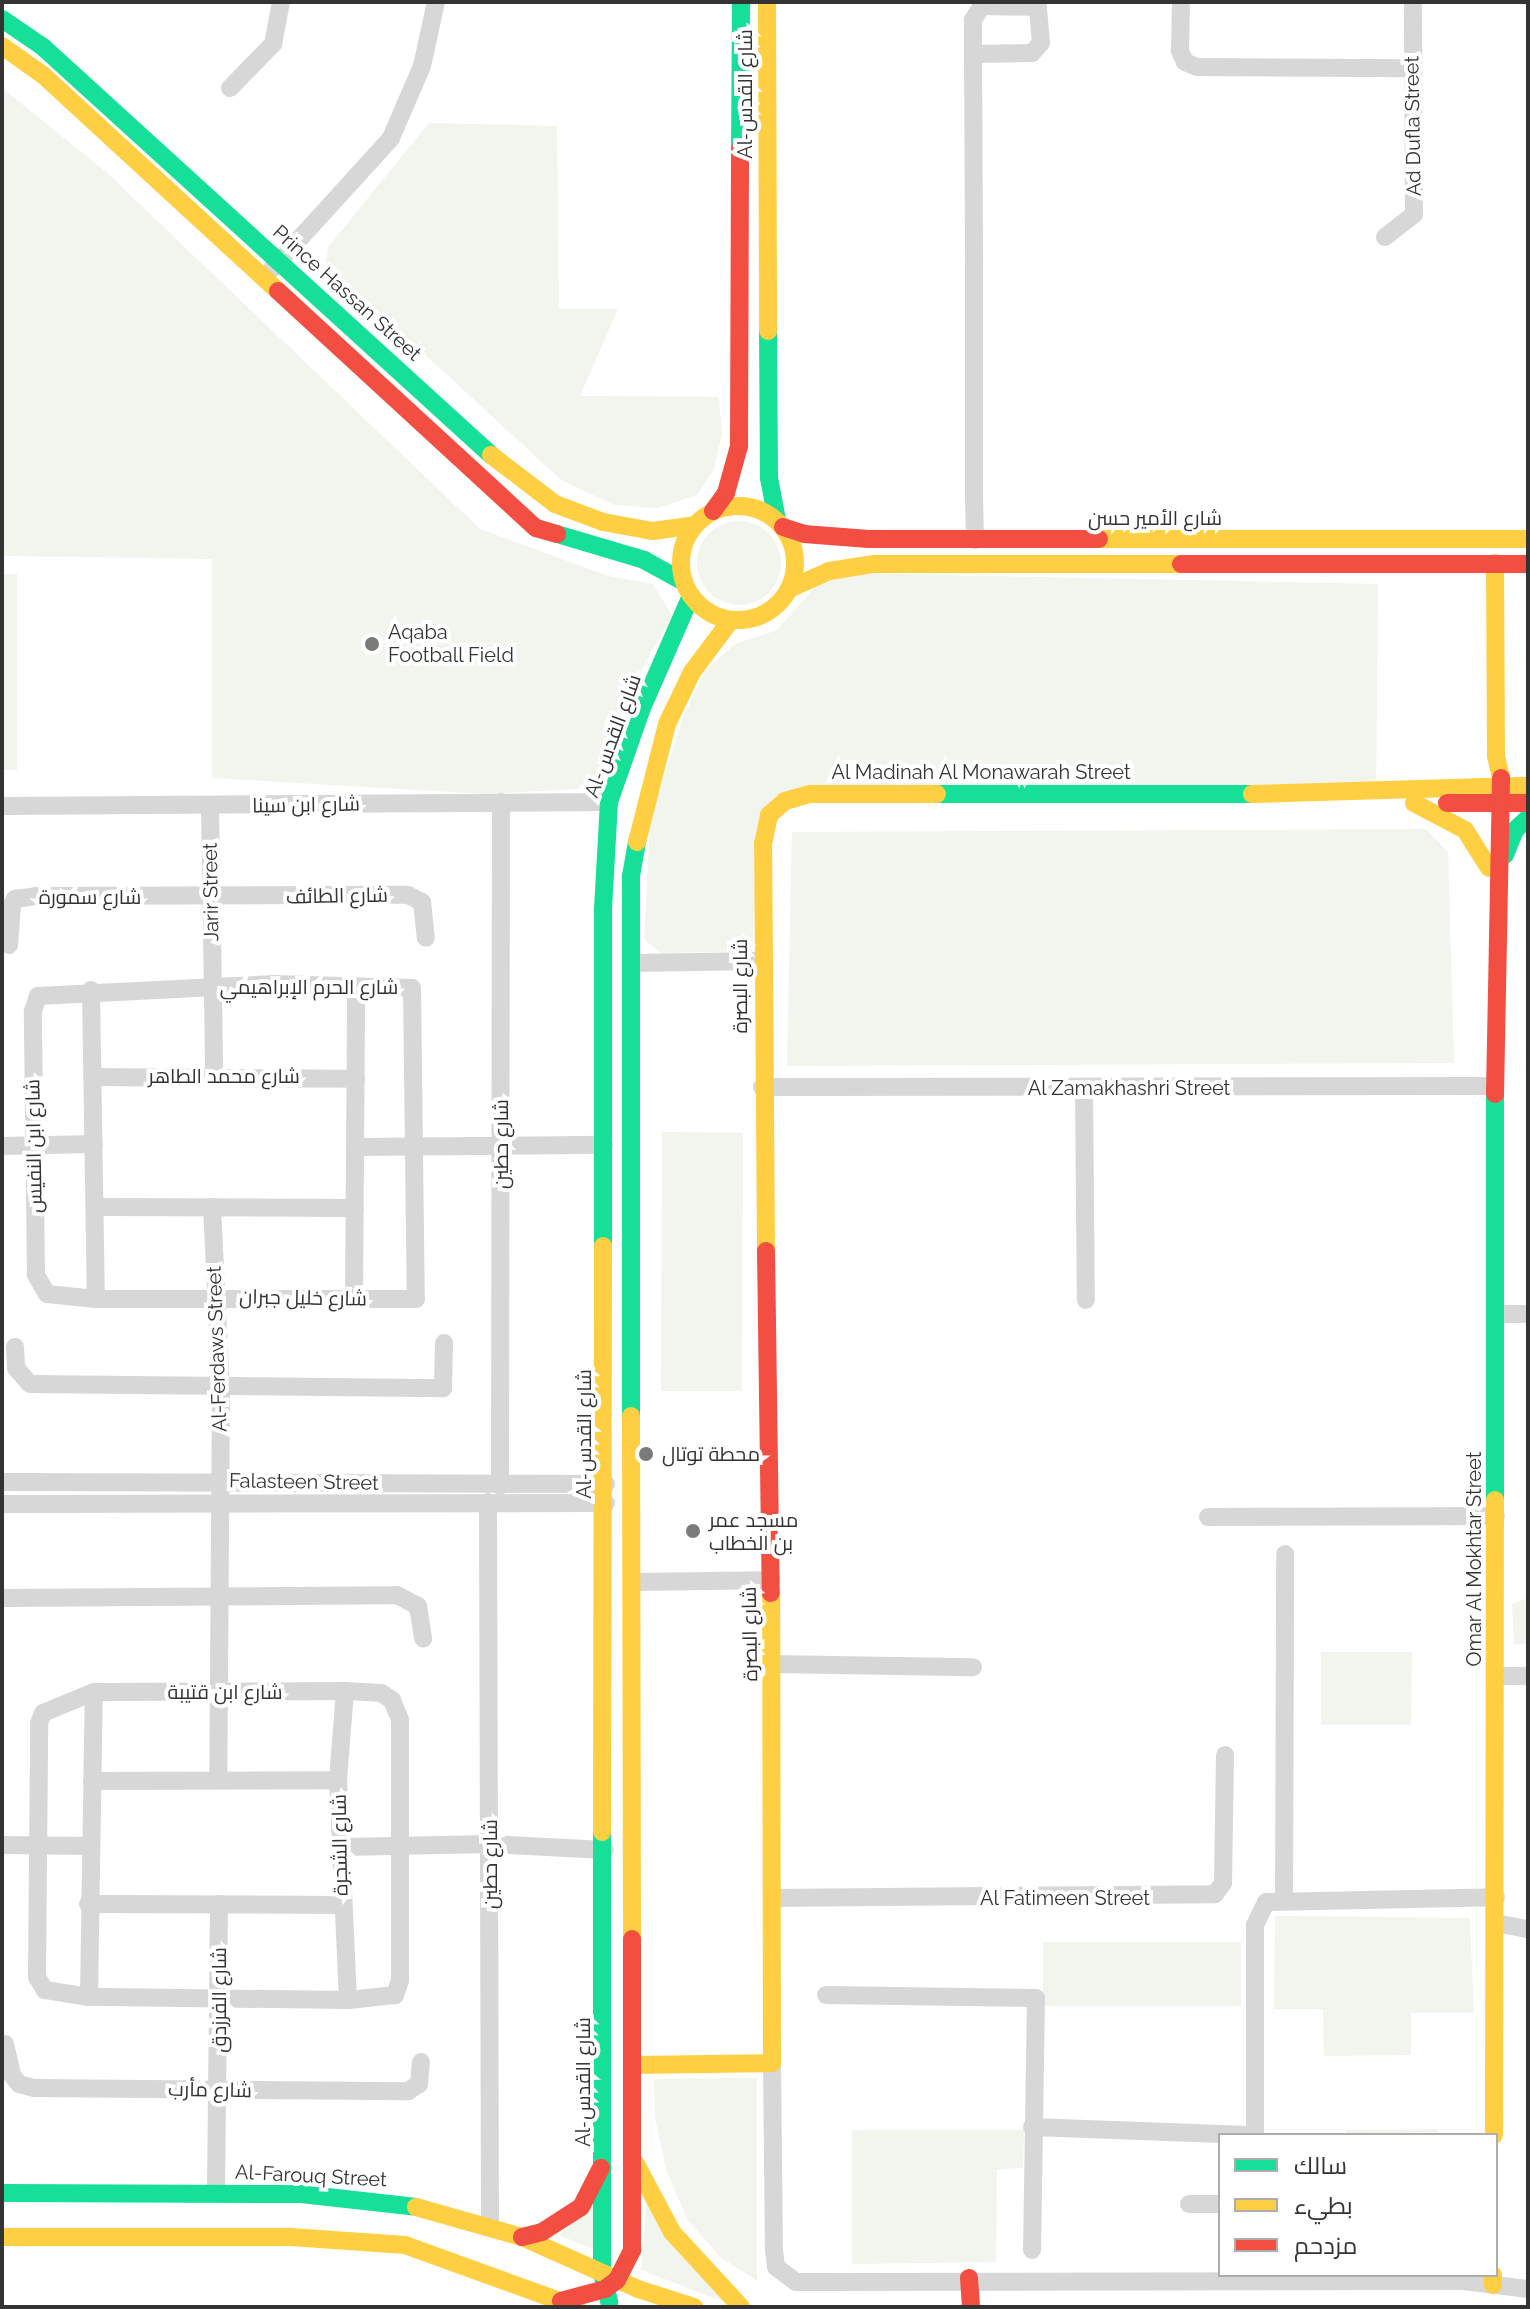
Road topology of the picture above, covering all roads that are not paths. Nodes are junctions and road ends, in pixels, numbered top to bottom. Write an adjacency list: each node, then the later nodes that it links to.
1 (281, 2): 13 (street)
2 (436, 2): 15 (street)
3 (741, 2): 11 (main road, Al-شارع القدس)
4 (767, 2): 10 (main road, Al-شارع القدس)
5 (1181, 2): 12 (street)
6 (1413, 2): 12 (street, Ad Dufla Street)
7 (2, 19): 15 (main road, Prince Hassan Street)
8 (2, 46): 16 (main road)
9 (973, 54): 22 (street)
10 (767, 63): 11 (main road); 18 (main road, Al-شارع القدس)
11 (740, 64): 17 (main road, Al-شارع القدس)
12 (1412, 68): 14 (street, Ad Dufla Street)
13 (230, 88)
14 (1385, 237)
15 (278, 261): 16 (street); 19 (main road, Prince Hassan Street)
16 (265, 278): 26 (main road)
17 (713, 511): 18 (main road); 19 (main road)
18 (780, 523): 22 (main road, شارع الأمير حسن); 27 (main road)
19 (695, 525): 26 (main road)
20 (1324, 537): 21 (main road, شارع الأمير حسن); 22 (main road, شارع الأمير حسن); 23 (main road)
21 (1528, 539)
22 (975, 540)
23 (1325, 562): 24 (main road); 27 (main road)
24 (1495, 563): 25 (main road); 31 (main road, Omar Al Mokhtar Street)
25 (1528, 564)
26 (688, 589): 28 (main road); 33 (main road, Al-شارع القدس)
27 (789, 589): 28 (main road)
28 (731, 620): 45 (main road)
29 (1528, 786): 31 (main road)
30 (1209, 795): 31 (main road); 34 (main road); 39 (main road, Al Madinah Al Monawarah Street)
31 (1496, 795): 34 (main road); 35 (main road); 40 (main road, Omar Al Mokhtar Street)
32 (501, 802): 33 (street, شارع ابن سينا); 37 (street, شارع ابن سينا); 57 (street, شارع حطين)
33 (609, 802): 58 (main road, Al-شارع القدس)
34 (1414, 803): 40 (main road)
35 (1528, 803)
36 (2, 806): 37 (street, شارع ابن سينا)
37 (210, 806): 41 (street, Jarir Street)
38 (1528, 818): 40 (main road)
39 (765, 825): 44 (main road, شارع البصرة)
40 (1496, 867): 53 (main road, Omar Al Mokhtar Street)
41 (213, 898): 42 (street, شارع الطائف); 43 (street, شارع سمورة); 46 (street, Jarir Street)
42 (426, 938)
43 (9, 945)
44 (762, 961): 45 (street); 54 (main road, شارع البصرة)
45 (631, 963): 67 (main road)
46 (212, 986): 47 (street, شارع الحرم الإبراهيمي); 48 (street, شارع الحرم الإبراهيمي); 50 (street, Jarir Street)
47 (356, 986): 52 (street); 62 (street, شارع الحرم الإبراهيمي)
48 (91, 990): 49 (street, شارع الحرم الإبراهيمي); 51 (street)
49 (38, 996): 60 (street, شارع ابن النفيس)
50 (214, 1074): 51 (street, شارع محمد الطاهر); 52 (street, شارع محمد الطاهر)
51 (92, 1077): 56 (street)
52 (356, 1079): 61 (street)
53 (1495, 1086): 55 (street, Al Zamakhashri Street); 76 (main road, Omar Al Mokhtar Street)
54 (762, 1087): 55 (street, Al Zamakhashri Street); 92 (main road, شارع البصرة)
55 (1084, 1089): 73 (street)
56 (94, 1144): 60 (street); 63 (street)
57 (501, 1145): 58 (street); 62 (street); 84 (street, شارع حطين)
58 (604, 1145): 66 (main road, Al-شارع القدس)
59 (2, 1146): 60 (street)
60 (34, 1147): 68 (street, شارع ابن النفيس)
61 (355, 1147): 62 (street); 65 (street)
62 (416, 1147): 72 (street, شارع الحرم الإبراهيمي)
63 (95, 1207): 64 (street); 70 (street)
64 (212, 1207): 65 (street); 69 (street, Al-Ferdaws Street)
65 (355, 1208): 71 (street)
66 (606, 1274): 67 (main road); 75 (main road, Al-شارع القدس)
67 (632, 1278): 74 (main road)
68 (47, 1294): 70 (street, شارع خليل جبران)
69 (215, 1297): 70 (street, شارع خليل جبران); 71 (street, شارع خليل جبران); 80 (street, Al-Ferdaws Street)
70 (96, 1299)
71 (354, 1299): 72 (street, شارع خليل جبران)
72 (416, 1299)
73 (1086, 1300)
74 (632, 1309): 75 (main road); 93 (main road)
75 (605, 1314): 83 (main road, Al-شارع القدس)
76 (1496, 1314): 77 (street); 89 (main road, Omar Al Mokhtar Street)
77 (1528, 1314)
78 (444, 1343): 80 (street)
79 (15, 1347): 80 (street)
80 (221, 1390): 81 (street, Al-Ferdaws Street)
81 (218, 1481): 82 (street, Falasteen Street); 84 (street, Falasteen Street); 86 (street, Al-Ferdaws Street)
82 (2, 1482)
83 (606, 1484): 84 (street, Falasteen Street); 87 (main road, Al-شارع القدس)
84 (500, 1486)
85 (488, 1502): 86 (street, Falasteen Street); 87 (street, Falasteen Street); 112 (street, شارع حطين)
86 (220, 1503): 88 (street, Falasteen Street); 94 (street, Al-Ferdaws Street)
87 (606, 1503): 97 (main road, Al-شارع القدس)
88 (2, 1504)
89 (1496, 1516): 90 (street); 101 (main road, Omar Al Mokhtar Street)
90 (1208, 1517)
91 (1285, 1554): 121 (street)
92 (771, 1580): 93 (street); 99 (main road, شارع البصرة)
93 (634, 1582): 98 (main road)
94 (219, 1597): 95 (street); 96 (street); 105 (street, Al-Ferdaws Street)
95 (2, 1598)
96 (423, 1639)
97 (606, 1660): 98 (main road); 106 (main road, Al-شارع القدس)
98 (634, 1661): 107 (main road)
99 (772, 1664): 100 (street); 120 (main road, شارع البصرة)
100 (973, 1667)
101 (1496, 1676): 102 (street); 119 (main road, Omar Al Mokhtar Street)
102 (1528, 1676)
103 (345, 1691): 105 (street, شارع ابن قتيبة); 110 (street, شارع الشجرة); 117 (street, شارع ابن قتيبة)
104 (94, 1692): 105 (street, شارع ابن قتيبة); 111 (street); 114 (street, شارع ابن قتيبة)
105 (216, 1693): 109 (street, Al-Ferdaws Street)
106 (606, 1694): 107 (main road); 118 (main road, Al-شارع القدس)
107 (634, 1700): 134 (main road)
108 (1225, 1755): 120 (street, Al Fatimeen Street)
109 (218, 1779): 110 (street); 111 (street)
110 (338, 1780): 116 (street, شارع الشجرة)
111 (92, 1781): 115 (street)
112 (490, 1844): 117 (street); 118 (street); 147 (street, شارع حطين)
113 (2, 1845): 114 (street)
114 (39, 1846): 115 (street); 128 (street, شارع ابن قتيبة)
115 (90, 1846): 122 (street)
116 (342, 1847): 117 (street); 124 (street, شارع الشجرة)
117 (400, 1847): 130 (street, شارع ابن قتيبة)
118 (605, 1850): 141 (main road, Al-شارع القدس)
119 (1496, 1897): 121 (street); 125 (main road, Omar Al Mokhtar Street)
120 (772, 1898): 133 (main road, شارع البصرة)
121 (1284, 1899): 137 (street)
122 (88, 1904): 123 (street); 128 (street)
123 (219, 1904): 124 (street); 129 (street, شارع الفرزدق)
124 (341, 1905): 130 (street, شارع الشجرة)
125 (1496, 1923): 126 (street); 138 (main road, Omar Al Mokhtar Street)
126 (1528, 1929)
127 (826, 1995): 136 (street)
128 (89, 1997): 129 (street)
129 (219, 1997): 130 (street); 135 (street, شارع الفرزدق)
130 (348, 2000)
131 (5, 2044): 135 (street, شارع مأرب)
132 (421, 2062): 135 (street, شارع مأرب)
133 (772, 2063): 134 (main road); 151 (street)
134 (632, 2065): 140 (main road)
135 (219, 2091): 142 (street, شارع الفرزدق)
136 (1032, 2127): 139 (street); 150 (street)
137 (1255, 2133)
138 (1494, 2133)
139 (1218, 2134)
140 (633, 2156): 153 (main road); 157 (main road)
141 (605, 2158): 149 (main road); 153 (main road, Al-شارع القدس)
142 (216, 2192): 146 (main road, Al-Farouq Street); 147 (main road, Al-Farouq Street)
143 (2, 2193): 146 (main road, Al-Farouq Street)
144 (1189, 2204): 145 (street)
145 (1218, 2204)
146 (58, 2215): 148 (main road, Al-Farouq Street); 155 (main road, Al-Farouq Street)
147 (490, 2226): 149 (main road, Al-Farouq Street)
148 (2, 2237)
149 (522, 2237): 153 (main road, Al-Farouq Street)
150 (1032, 2250)
151 (969, 2278): 152 (street); 158 (main road)
152 (1493, 2280): 154 (street)
153 (609, 2287): 155 (main road); 156 (main road, Al-Farouq Street)
154 (1528, 2289)
155 (569, 2304)
156 (694, 2307)
157 (741, 2307)
158 (971, 2307)

